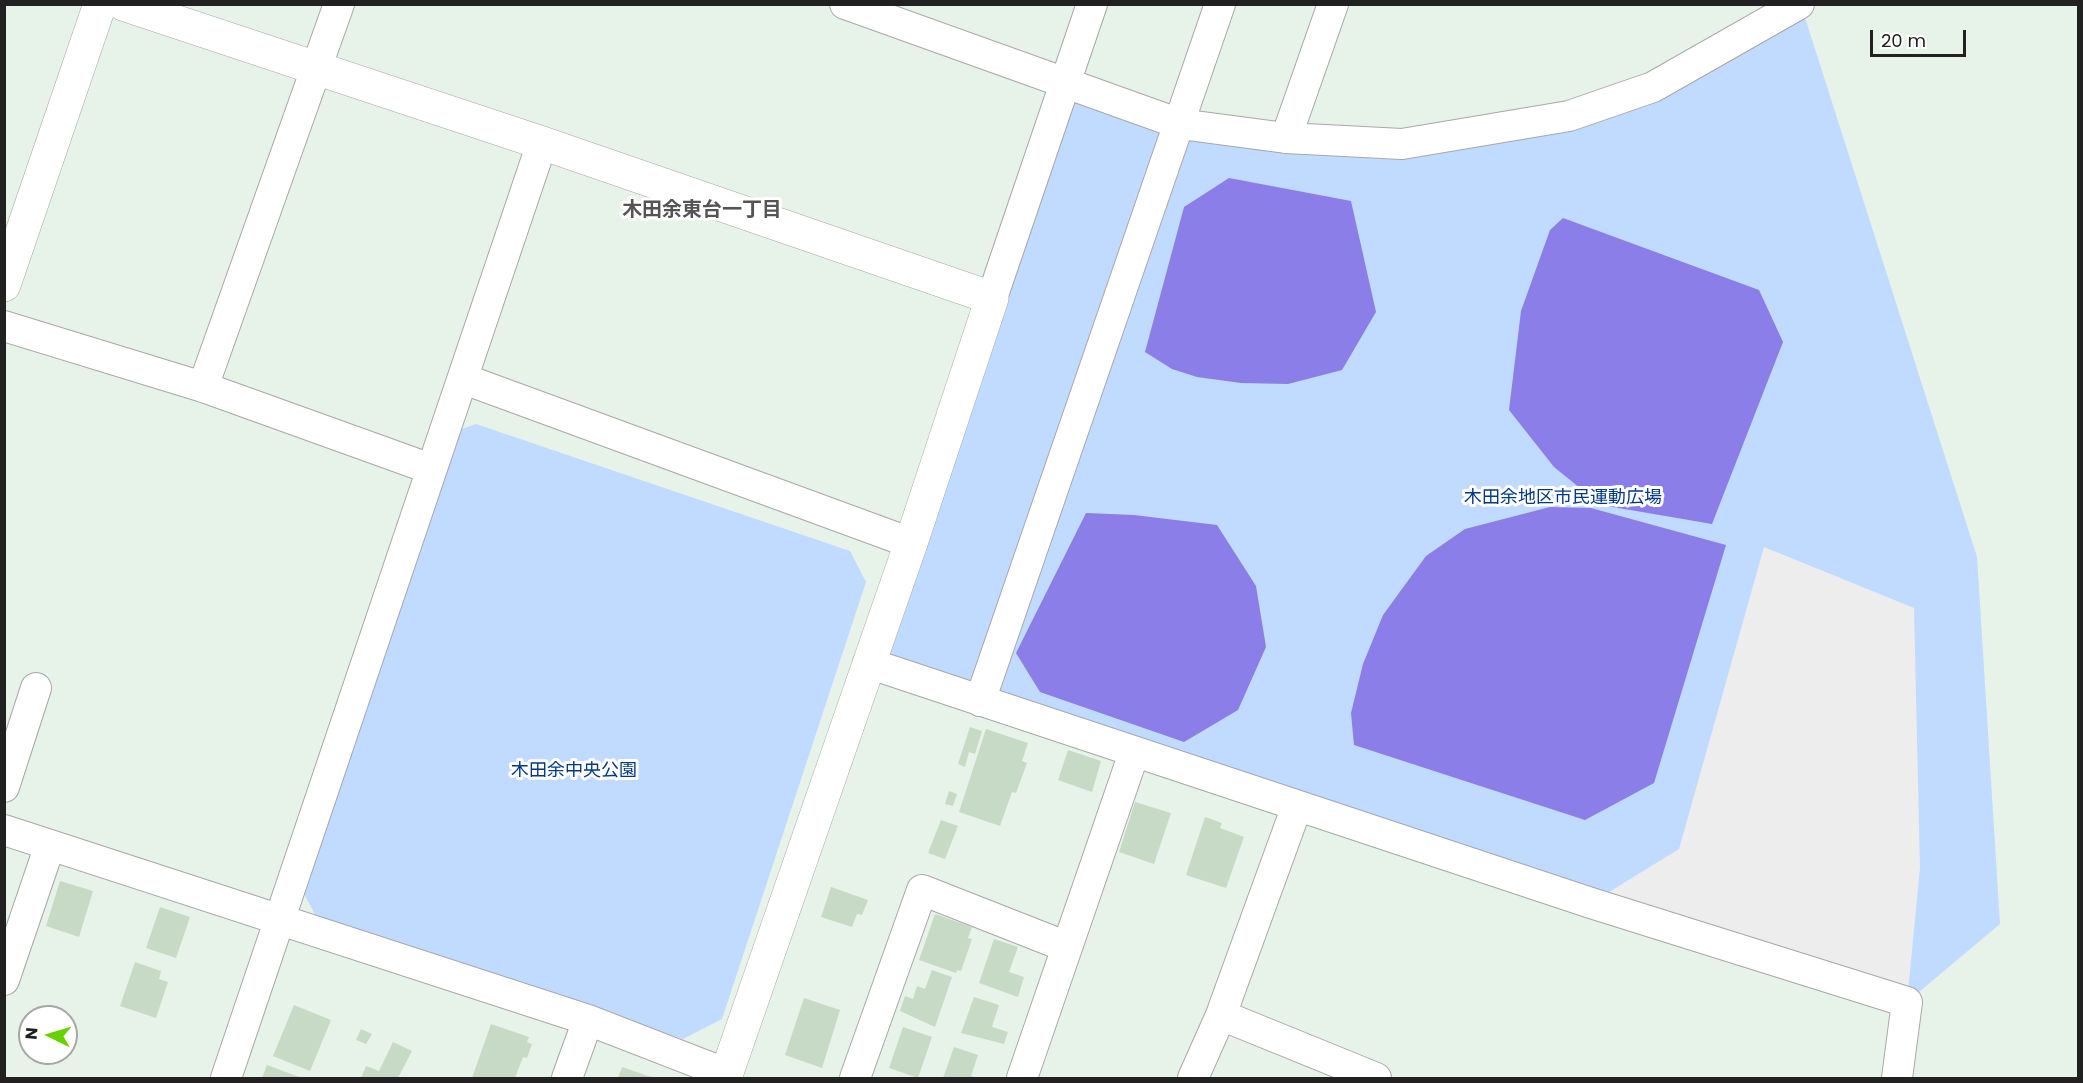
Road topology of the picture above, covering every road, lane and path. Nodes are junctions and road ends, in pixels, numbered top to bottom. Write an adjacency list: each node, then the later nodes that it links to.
1 (100, 4): 14 (street)
2 (123, 4): 9 (street)
3 (339, 4): 9 (street)
4 (845, 4): 10 (street)
5 (1092, 4): 10 (street)
6 (1220, 4): 11 (street)
7 (1333, 4): 12 (street)
8 (1799, 4): 12 (street)
9 (316, 69): 13 (street); 18 (street)
10 (1066, 81): 11 (street); 15 (street)
11 (1180, 124): 12 (street); 23 (street)
12 (1286, 138)
13 (542, 143): 15 (street); 17 (street)
14 (4, 285)
15 (992, 298): 20 (street)
16 (4, 326): 18 (street)
17 (464, 379): 19 (street); 20 (street)
18 (203, 387): 19 (street)
19 (430, 469): 29 (street)
20 (911, 543): 21 (street)
21 (868, 663): 23 (street); 34 (street)
22 (36, 688): 25 (street)
23 (980, 701): 24 (street)
24 (1134, 753): 26 (street); 30 (street)
25 (4, 787)
26 (1297, 806): 32 (street); 41 (street)
27 (4, 830): 28 (street)
28 (50, 845): 29 (street); 31 (street)
29 (279, 921): 33 (street); 35 (street)
30 (1066, 947): 37 (street); 38 (street)
31 (4, 980)
32 (1221, 1015): 39 (street); 40 (street)
33 (588, 1020): 34 (street); 36 (street)
34 (726, 1076)
35 (226, 1078)
36 (567, 1078)
37 (855, 1078)
38 (1022, 1078)
39 (1193, 1078)
40 (1376, 1078)
41 (1897, 1078)

